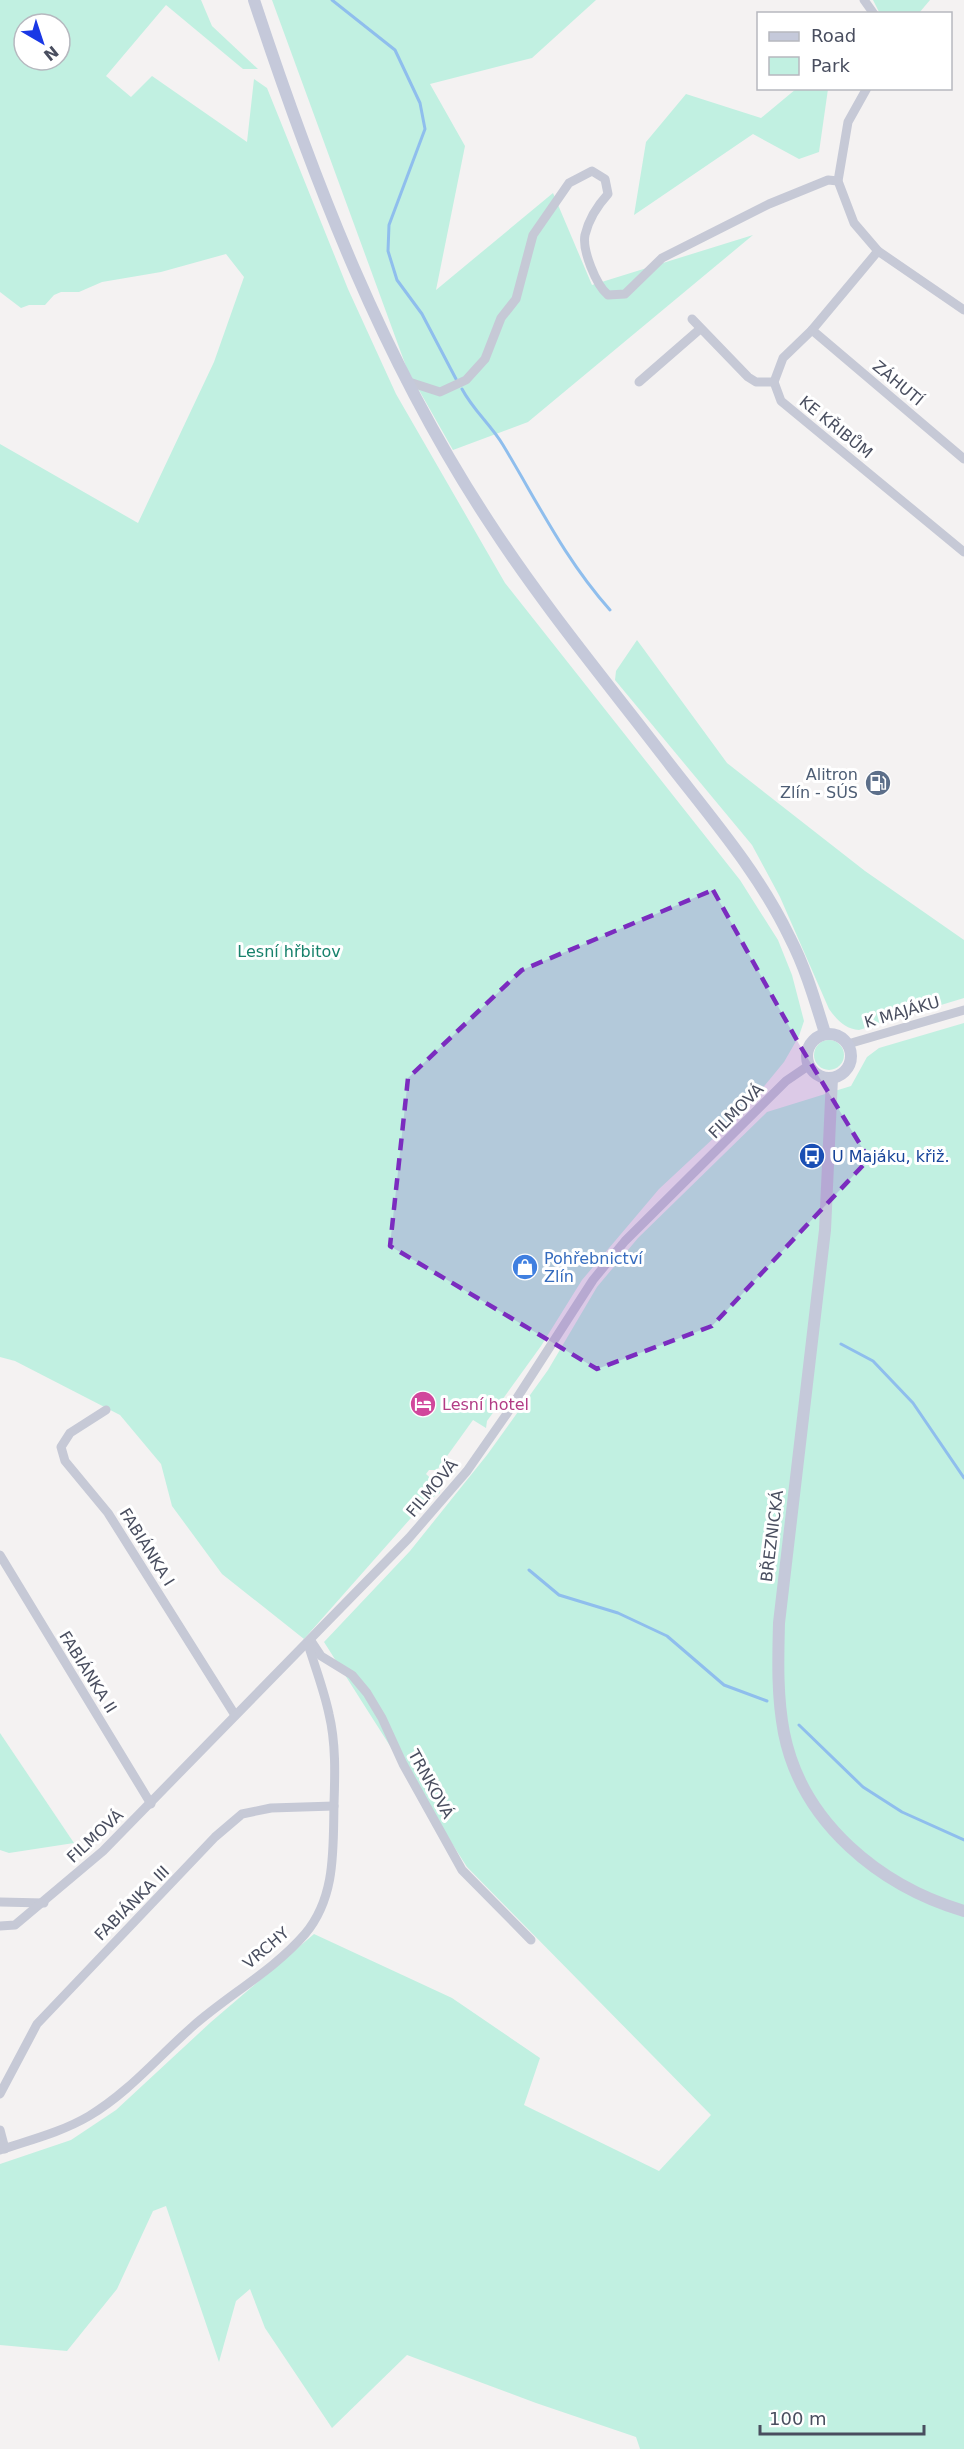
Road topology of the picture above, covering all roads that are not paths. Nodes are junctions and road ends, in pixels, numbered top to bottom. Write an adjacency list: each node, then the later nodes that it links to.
1 (255, 0): 9 (main road)
2 (866, 90): 3 (street)
3 (838, 181): 4 (street); 9 (street)
4 (878, 251): 5 (street); 8 (street)
5 (964, 310)
6 (692, 319): 7 (street)
7 (700, 329): 10 (street); 11 (street)
8 (812, 330): 11 (street); 12 (street, ZÁHUTÍ)
9 (406, 381): 15 (main road)
10 (639, 382)
11 (774, 382): 13 (street, KE KŘIBŮM)
12 (964, 459)
13 (964, 552)
14 (964, 1010): 16 (street, K MAJÁKU)
15 (825, 1033): 16 (main road); 17 (main road)
16 (848, 1044): 18 (main road)
17 (808, 1066): 18 (main road); 21 (street, FILMOVÁ)
18 (832, 1078): 27 (main road, BŘEZNICKÁ)
19 (106, 1410): 22 (street, FABIÁNKA I)
20 (0, 1555): 23 (street, FABIÁNKA II)
21 (310, 1642): 22 (street, FILMOVÁ); 24 (street, VRCHY); 29 (street, TRNKOVÁ)
22 (235, 1715): 23 (street, FILMOVÁ)
23 (151, 1804): 26 (street, FILMOVÁ)
24 (334, 1806): 30 (street, FABIÁNKA III); 32 (street, VRCHY)
25 (0, 1902): 26 (street)
26 (44, 1903): 28 (street, FILMOVÁ)
27 (964, 1911)
28 (0, 1926)
29 (531, 1940)
30 (0, 2094)
31 (0, 2130): 32 (street)
32 (3, 2149)

